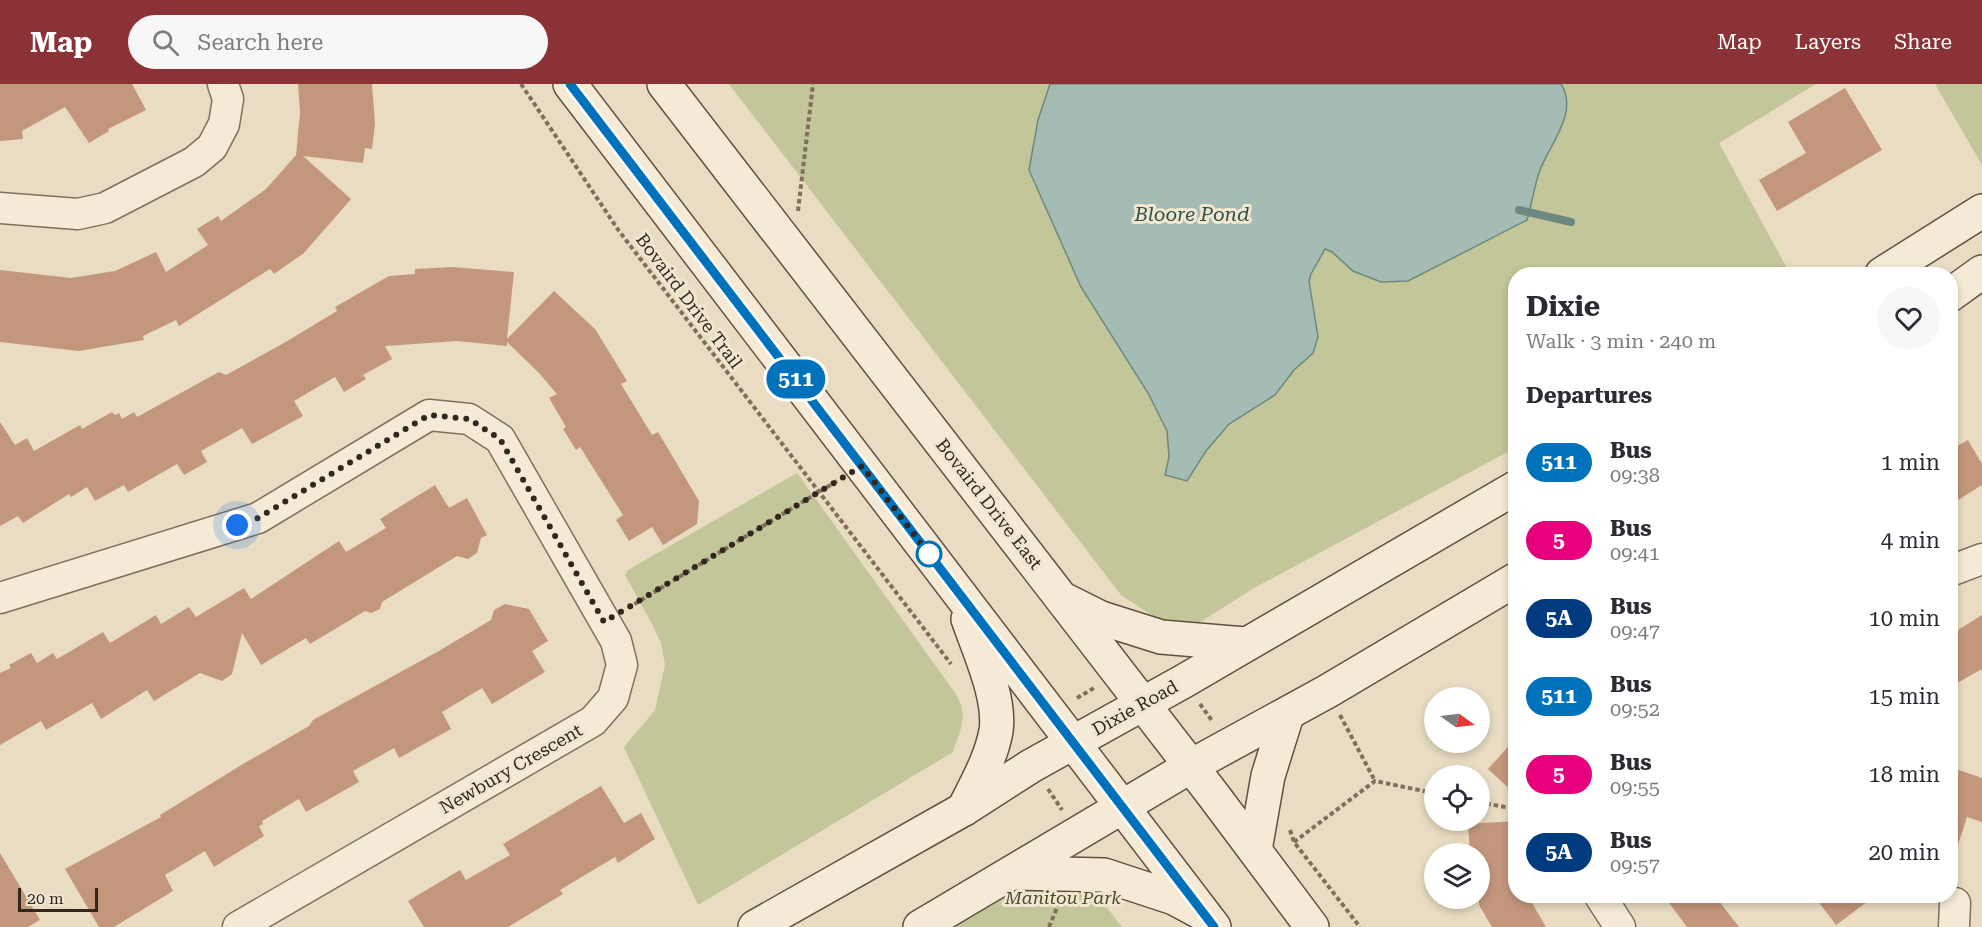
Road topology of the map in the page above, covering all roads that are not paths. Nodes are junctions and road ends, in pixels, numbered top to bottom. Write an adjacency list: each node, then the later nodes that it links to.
1 (223, 84): 4 (street)
2 (570, 84): 13 (main road)
3 (664, 84): 15 (main road, Bovaird Drive East)
4 (0, 208)
5 (1982, 211): 6 (main road)
6 (1903, 267)
7 (1982, 272): 8 (main road)
8 (1958, 289)
9 (1508, 492): 16 (main road, Dixie Road)
10 (1982, 559): 11 (street)
11 (1958, 568)
12 (1508, 584): 18 (main road)
13 (960, 595): 19 (main road); 22 (main road)
14 (0, 598): 27 (street, Newbury Crescent)
15 (1061, 598): 16 (main road); 17 (main road, Bovaird Drive East)
16 (1245, 644): 17 (main road, Dixie Road)
17 (1142, 704): 19 (main road, Dixie Road); 20 (main road, Bovaird Drive East)
18 (1287, 715): 20 (main road); 23 (main road)
19 (1073, 743): 21 (main road); 22 (main road, Dixie Road)
20 (1191, 766): 21 (main road); 23 (main road, Bovaird Drive East)
21 (1124, 807): 24 (main road); 26 (main road)
22 (964, 809): 28 (main road, Dixie Road)
23 (1255, 850): 30 (main road, Bovaird Drive East)
24 (1012, 873): 26 (main road); 29 (main road)
25 (1605, 903): 31 (street)
26 (1209, 921)
27 (238, 927)
28 (755, 927)
29 (920, 927)
30 (1312, 927)
31 (1620, 927)

